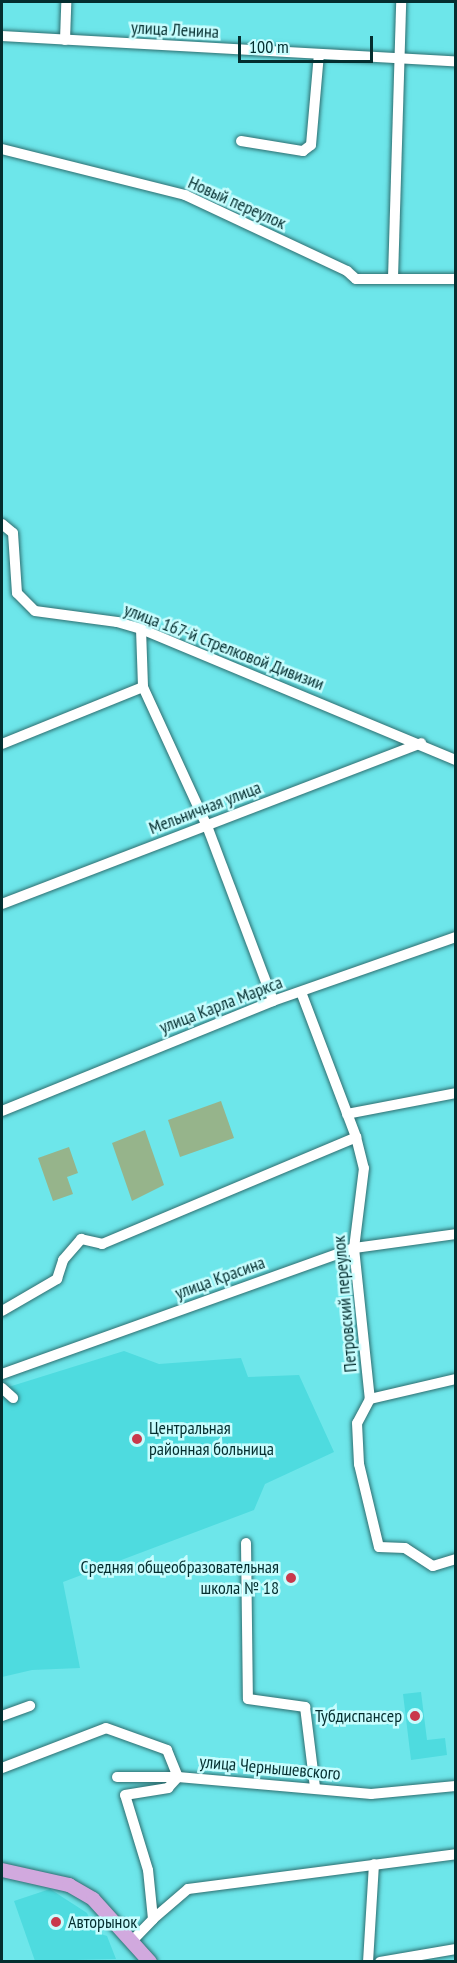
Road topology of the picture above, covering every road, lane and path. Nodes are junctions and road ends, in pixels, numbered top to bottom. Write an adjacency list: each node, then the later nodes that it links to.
1 (66, 2): 4 (street)
2 (401, 2): 6 (street)
3 (2, 36): 4 (street, улица Ленина)
4 (65, 40): 5 (street, улица Ленина)
5 (319, 54): 6 (street, улица Ленина); 8 (street)
6 (397, 58): 7 (street, улица Ленина); 10 (street)
7 (456, 61)
8 (241, 141)
9 (2, 149): 10 (street, Новый переулок)
10 (393, 278): 11 (street, Новый переулок)
11 (456, 279)
12 (2, 524): 13 (street, улица 167-й Стрелковой Дивизии)
13 (141, 629): 14 (street); 15 (street, улица 167-й Стрелковой Дивизии)
14 (143, 687): 16 (street); 18 (street)
15 (421, 743): 17 (street, улица 167-й Стрелковой Дивизии); 18 (street, Мельничная улица)
16 (2, 744)
17 (456, 760)
18 (207, 826): 19 (street, Мельничная улица); 22 (street)
19 (2, 904)
20 (456, 937): 21 (street, улица Карла Маркса)
21 (301, 992): 22 (street, улица Карла Маркса); 25 (street, Петровский переулок)
22 (273, 1001): 24 (street, улица Карла Маркса)
23 (456, 1093): 25 (street)
24 (2, 1111)
25 (347, 1113): 26 (street, Петровский переулок)
26 (356, 1137): 28 (street, Петровский переулок); 29 (street)
27 (456, 1234): 28 (street, улица Красина)
28 (354, 1248): 30 (street, улица Красина); 34 (street, Петровский переулок)
29 (2, 1311)
30 (2, 1374)
31 (456, 1380): 34 (street)
32 (2, 1388): 33 (street)
33 (13, 1398)
34 (370, 1399): 36 (street)
35 (246, 1543): 43 (street)
36 (456, 1559)
37 (30, 1706): 38 (street)
38 (2, 1716)
39 (2, 1768): 41 (street, улица Чернышевского)
40 (117, 1777): 41 (street)
41 (178, 1777): 43 (street, улица Чернышевского); 47 (street)
42 (456, 1786): 43 (street, улица Чернышевского)
43 (315, 1787)
44 (456, 1854): 45 (street)
45 (374, 1864): 47 (street); 51 (street)
46 (2, 1870): 48 (main road)
47 (153, 1919): 48 (street)
48 (132, 1941): 50 (main road)
49 (456, 1949): 52 (street)
50 (150, 1962)
51 (368, 1962)
52 (380, 1962)

